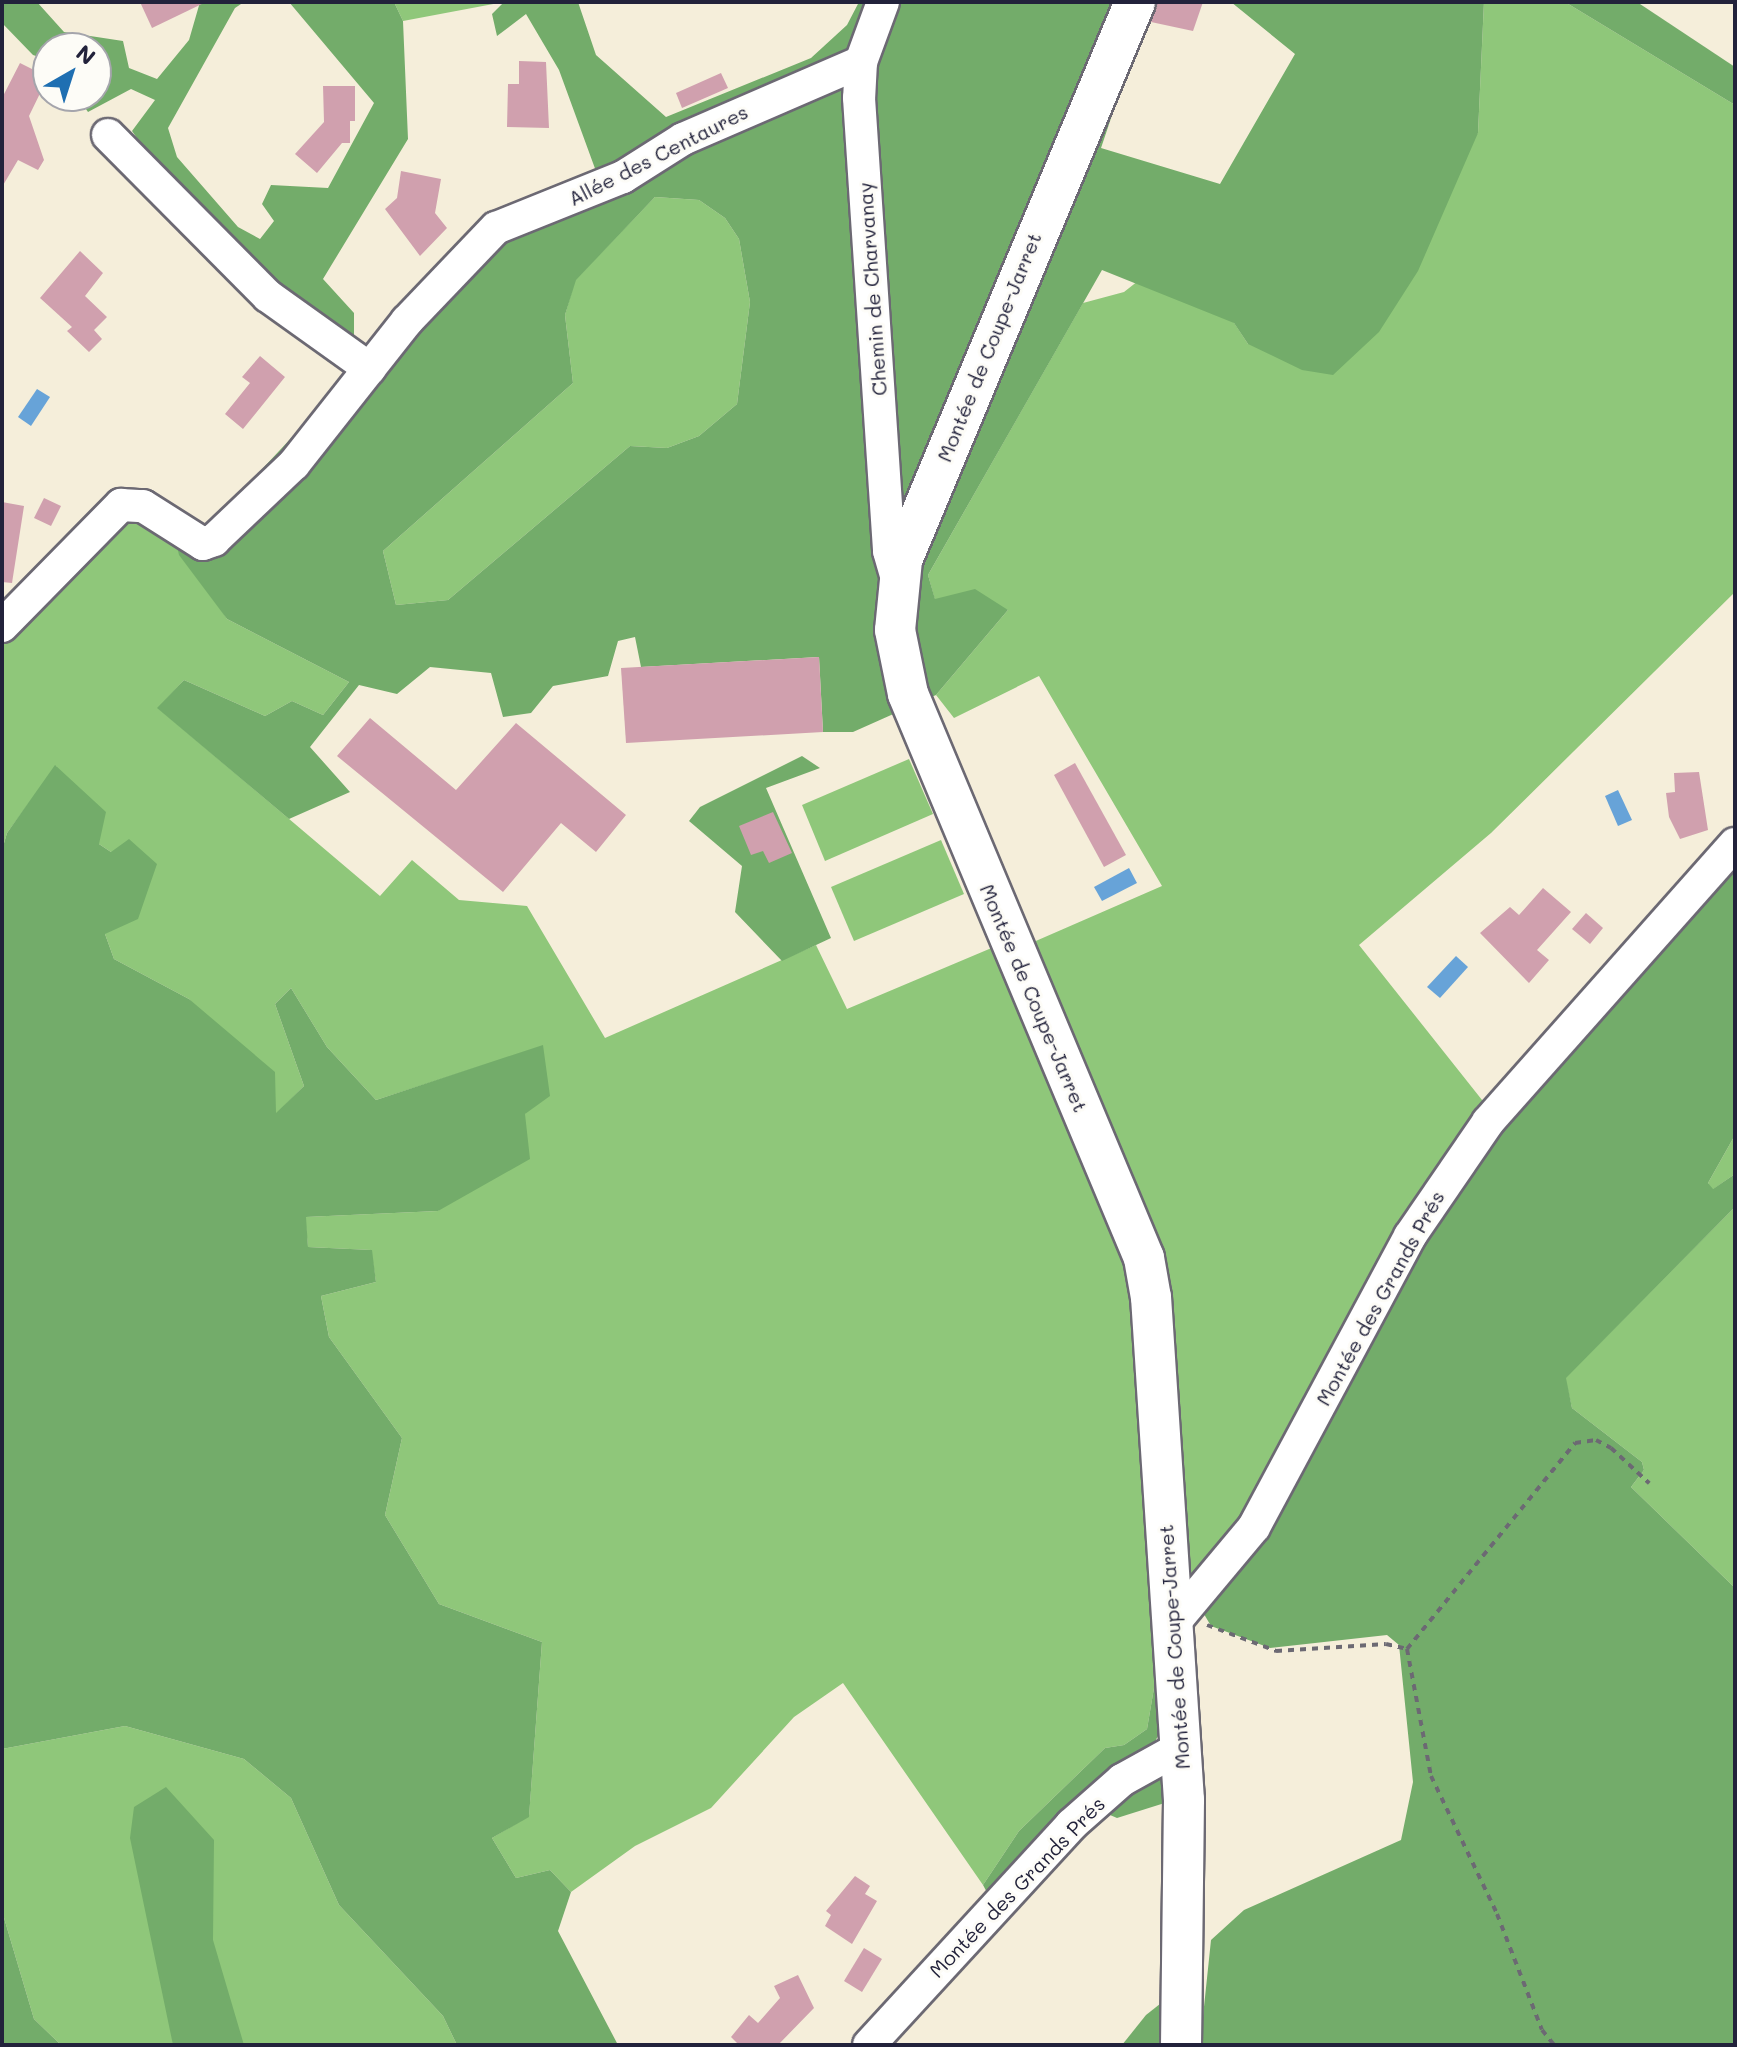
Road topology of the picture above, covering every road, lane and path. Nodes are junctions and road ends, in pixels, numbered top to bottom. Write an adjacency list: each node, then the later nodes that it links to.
1 (883, 2): 3 (street, Chemin de Charvanay)
2 (1135, 2): 6 (main road, Montée de Coupe-Jarret)
3 (861, 62): 5 (street, Allée des Centaures); 6 (street, Chemin de Charvanay)
4 (108, 135): 5 (street)
5 (370, 369): 7 (street, Allée des Centaures)
6 (897, 579): 10 (main road, Montée de Coupe-Jarret)
7 (2, 626)
8 (1735, 844): 10 (street, Montée des Grands Prés)
9 (1649, 1483): 11 (path)
10 (1176, 1620): 11 (path); 12 (main road, Montée de Coupe-Jarret)
11 (1407, 1649): 15 (path)
12 (1180, 1748): 13 (street, Montée des Grands Prés); 14 (main road, Montée de Coupe-Jarret)
13 (869, 2045)
14 (1181, 2045)
15 (1554, 2045)

